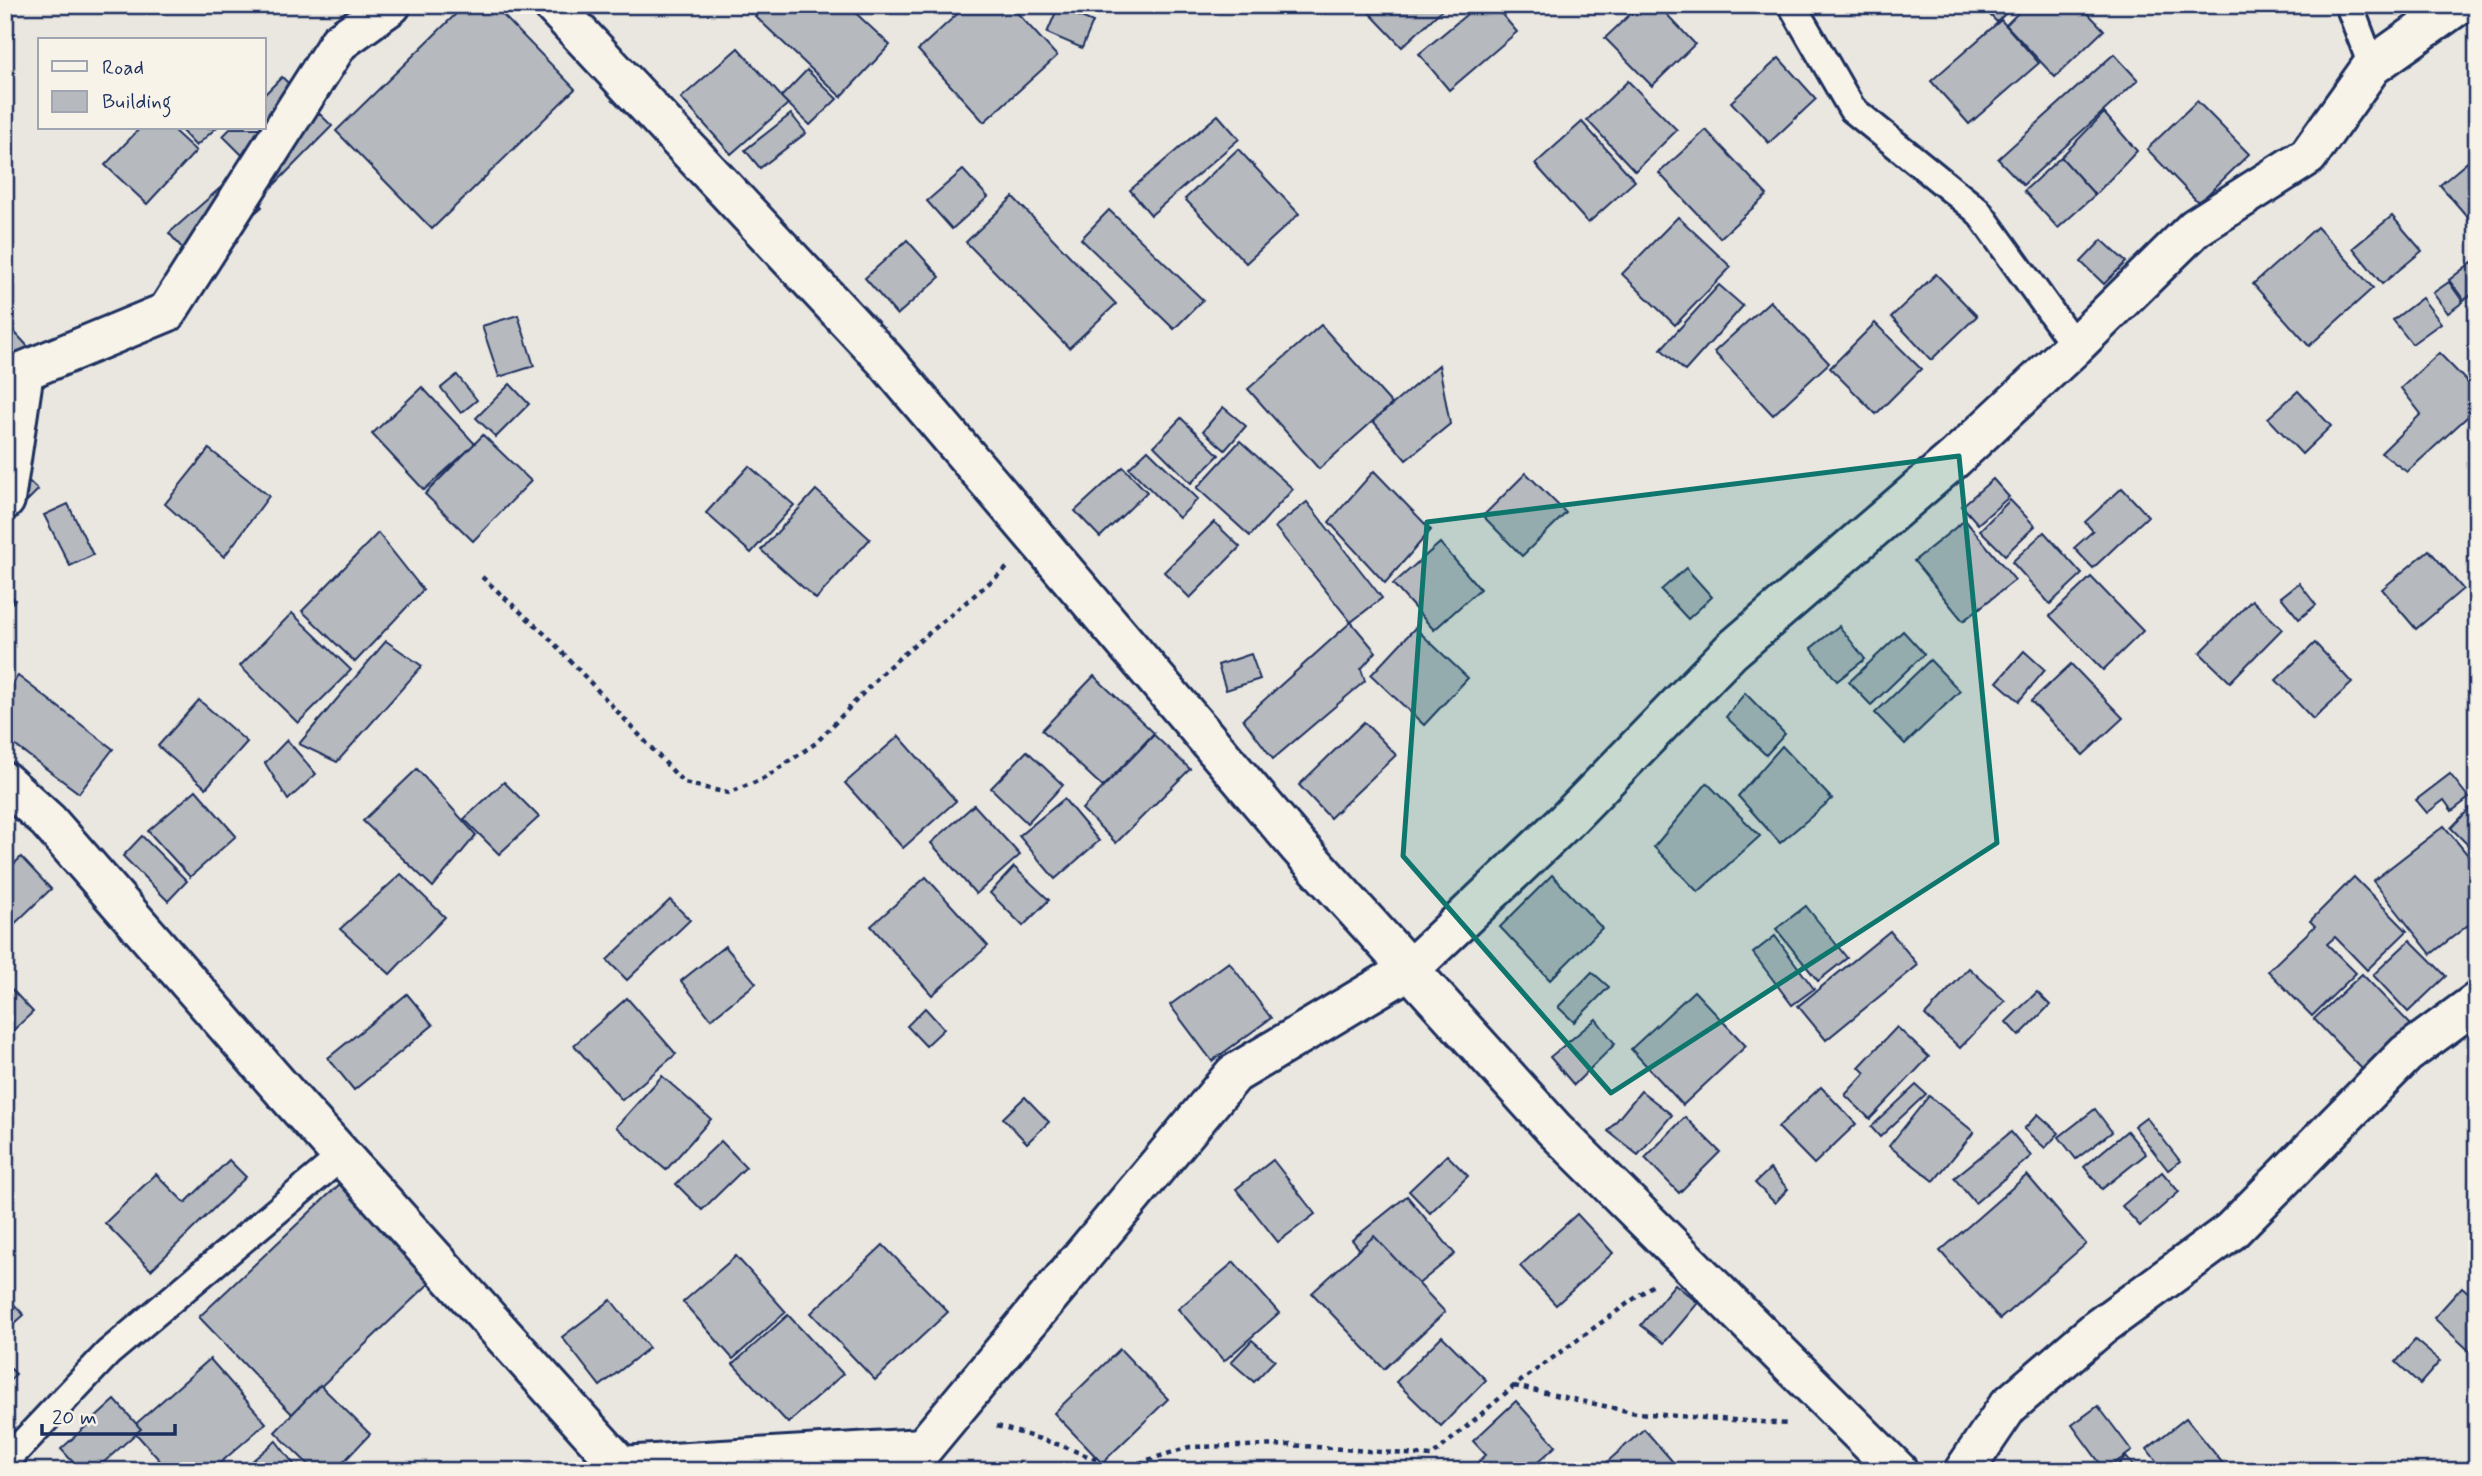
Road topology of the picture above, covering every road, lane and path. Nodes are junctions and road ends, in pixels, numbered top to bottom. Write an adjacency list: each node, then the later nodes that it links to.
1 (391, 5): 8 (street)
2 (553, 5): 9 (street)
3 (1792, 5): 7 (lane)
4 (2349, 5): 6 (lane)
5 (2458, 5): 6 (street)
6 (2372, 65): 7 (street)
7 (2075, 346): 12 (street)
8 (5, 500)
9 (1039, 542): 10 (path); 12 (street)
10 (482, 577)
11 (5, 782): 14 (street)
12 (1410, 970): 15 (street); 17 (street)
13 (2477, 1002): 23 (street)
14 (342, 1156): 20 (lane); 21 (street)
15 (1685, 1258): 16 (path); 18 (street)
16 (1514, 1386): 17 (path); 18 (path)
17 (952, 1412): 19 (street)
18 (1856, 1429): 22 (street)
19 (915, 1460): 21 (street)
20 (5, 1462)
21 (621, 1469)
22 (1898, 1471)
23 (1964, 1471)

